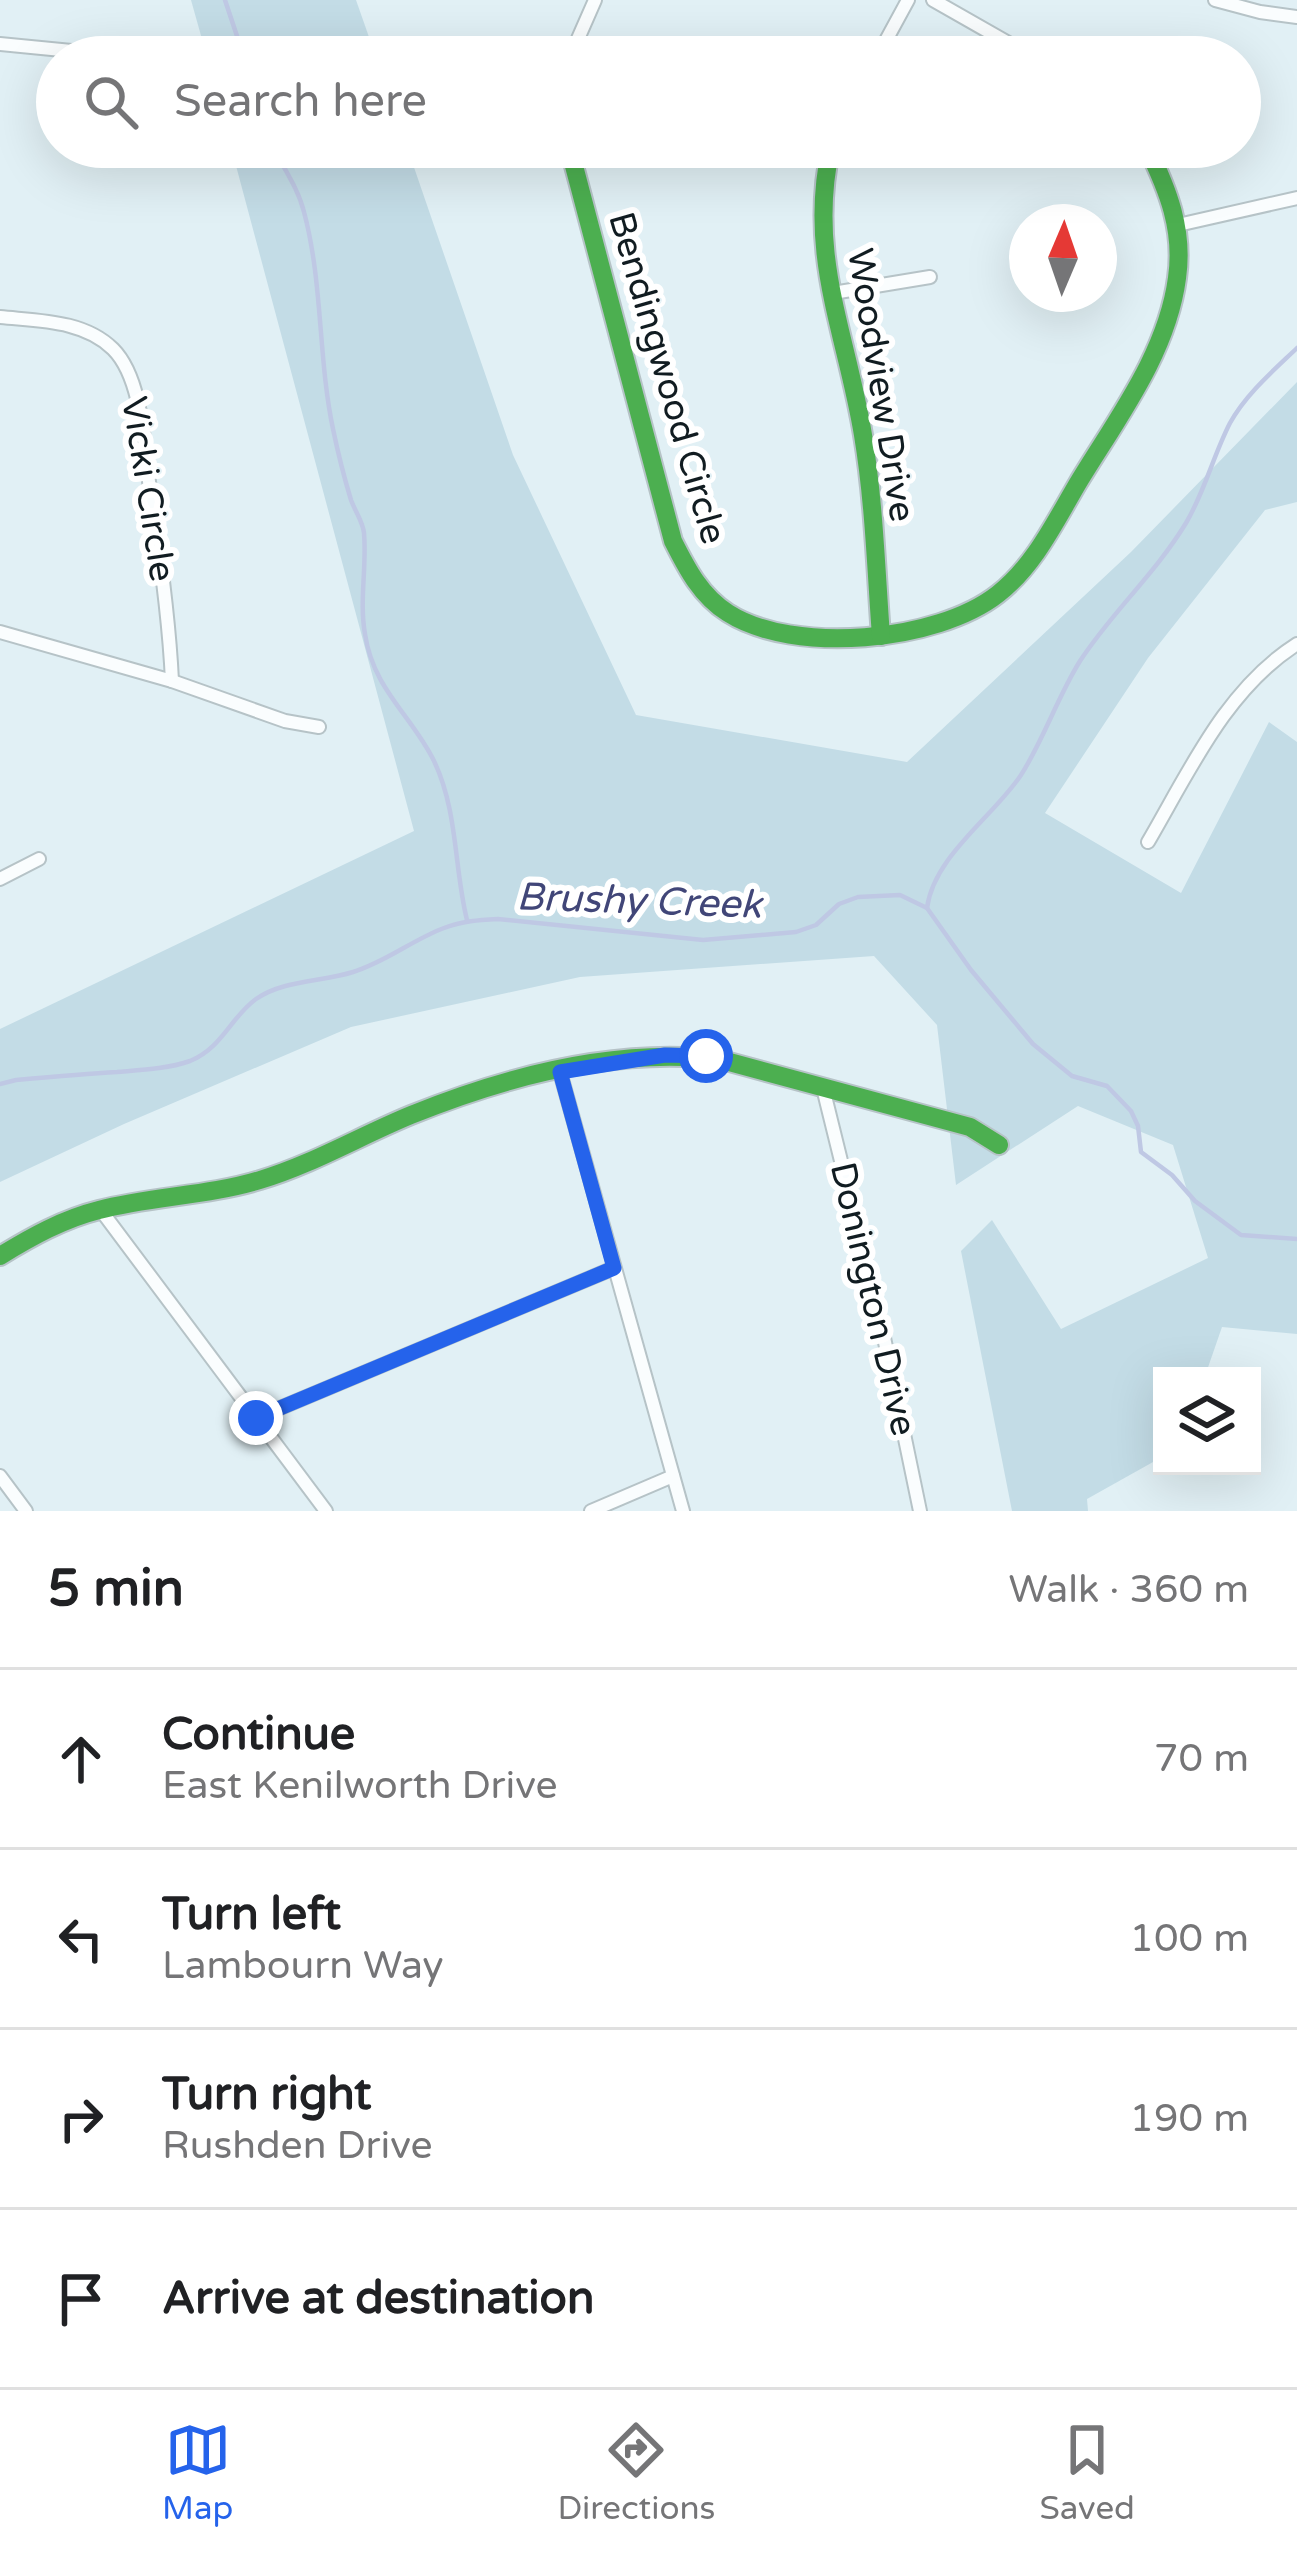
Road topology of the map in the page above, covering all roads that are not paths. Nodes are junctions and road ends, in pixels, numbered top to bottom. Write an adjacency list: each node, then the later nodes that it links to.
1 (908, 0): 7 (street)
2 (933, 0): 8 (street)
3 (1216, 0): 5 (street)
4 (590, 2): 6 (street)
5 (1297, 17)
6 (578, 36)
7 (888, 36)
8 (996, 36)
9 (0, 44): 10 (street)
10 (36, 48)
11 (575, 168): 20 (street, Bendingwood Circle)
12 (825, 168): 17 (street, Woodview Drive)
13 (1158, 168): 15 (street, Bendingwood Circle)
14 (1297, 198): 15 (street)
15 (1178, 225): 20 (street, Bendingwood Circle)
16 (930, 277): 17 (street)
17 (832, 293): 20 (street, Woodview Drive)
18 (0, 317): 22 (street, Vicki Circle)
19 (0, 632): 22 (street)
20 (881, 636)
21 (1297, 644): 24 (street)
22 (172, 681): 23 (street)
23 (319, 727)
24 (1148, 842)
25 (39, 859): 26 (street)
26 (0, 879)
27 (560, 1072): 28 (street); 30 (street); 32 (street)
28 (823, 1088): 29 (street); 40 (street, Donington Drive)
29 (999, 1145)
30 (100, 1210): 31 (street); 33 (street)
31 (0, 1256)
32 (614, 1268): 33 (street); 35 (street)
33 (256, 1418): 37 (street)
34 (0, 1476): 36 (street)
35 (673, 1476): 38 (street); 39 (street)
36 (26, 1511)
37 (326, 1511)
38 (591, 1511)
39 (682, 1511)
40 (920, 1511)

